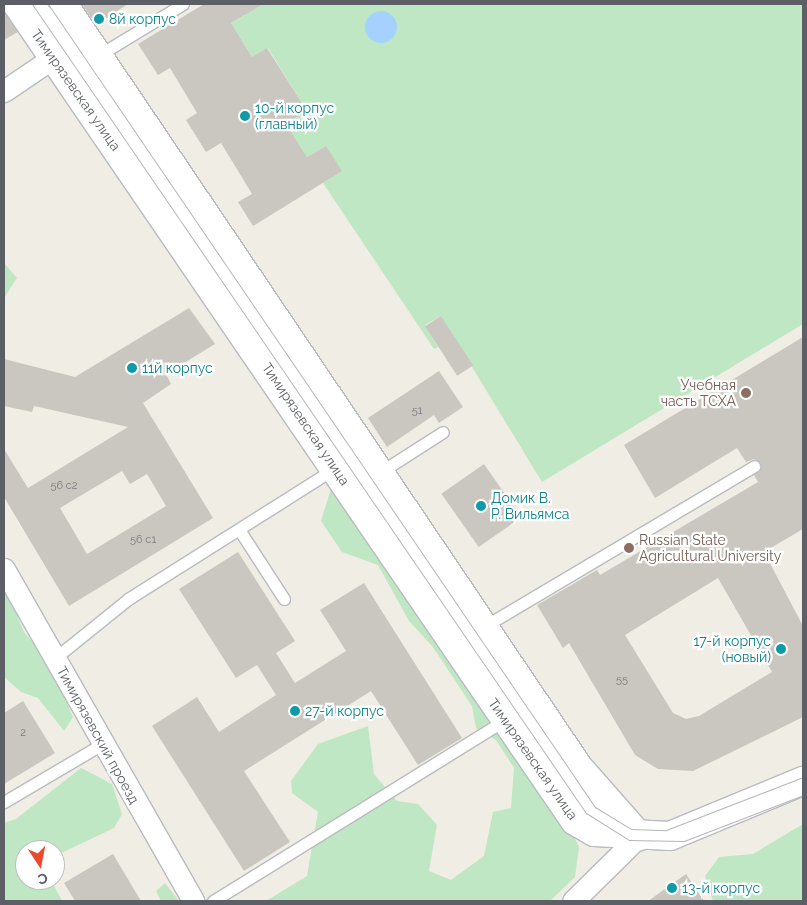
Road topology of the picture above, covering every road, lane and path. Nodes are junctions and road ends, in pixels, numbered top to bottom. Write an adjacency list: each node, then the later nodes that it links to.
1 (17, 4): 5 (main road, Тимирязевская улица)
2 (40, 4): 5 (lane)
3 (63, 4): 5 (main road, Тимирязевская улица)
4 (183, 4): 5 (lane)
5 (77, 49): 6 (street); 8 (main road, Тимирязевская улица); 8 (main road, Тимирязевская улица)
6 (4, 91)
7 (443, 432): 10 (lane)
8 (351, 458): 10 (main road, Тимирязевская улица); 11 (lane); 16 (main road, Тимирязевская улица); 20 (lane)
9 (754, 466): 14 (lane)
10 (382, 471): 14 (main road, Тимирязевская улица)
11 (240, 531): 13 (lane); 15 (lane)
12 (4, 569): 15 (street, Тимирязевский проезд)
13 (284, 599)
14 (485, 626): 20 (main road, Тимирязевская улица)
15 (55, 658): 17 (street, Тимирязевский проезд)
16 (505, 720): 20 (main road, Тимирязевская улица); 22 (lane)
17 (102, 744): 19 (lane); 21 (street, Тимирязевский проезд)
18 (803, 781): 20 (main road)
19 (4, 802)
20 (639, 836): 23 (street)
21 (193, 901)
22 (213, 901)
23 (573, 901)

